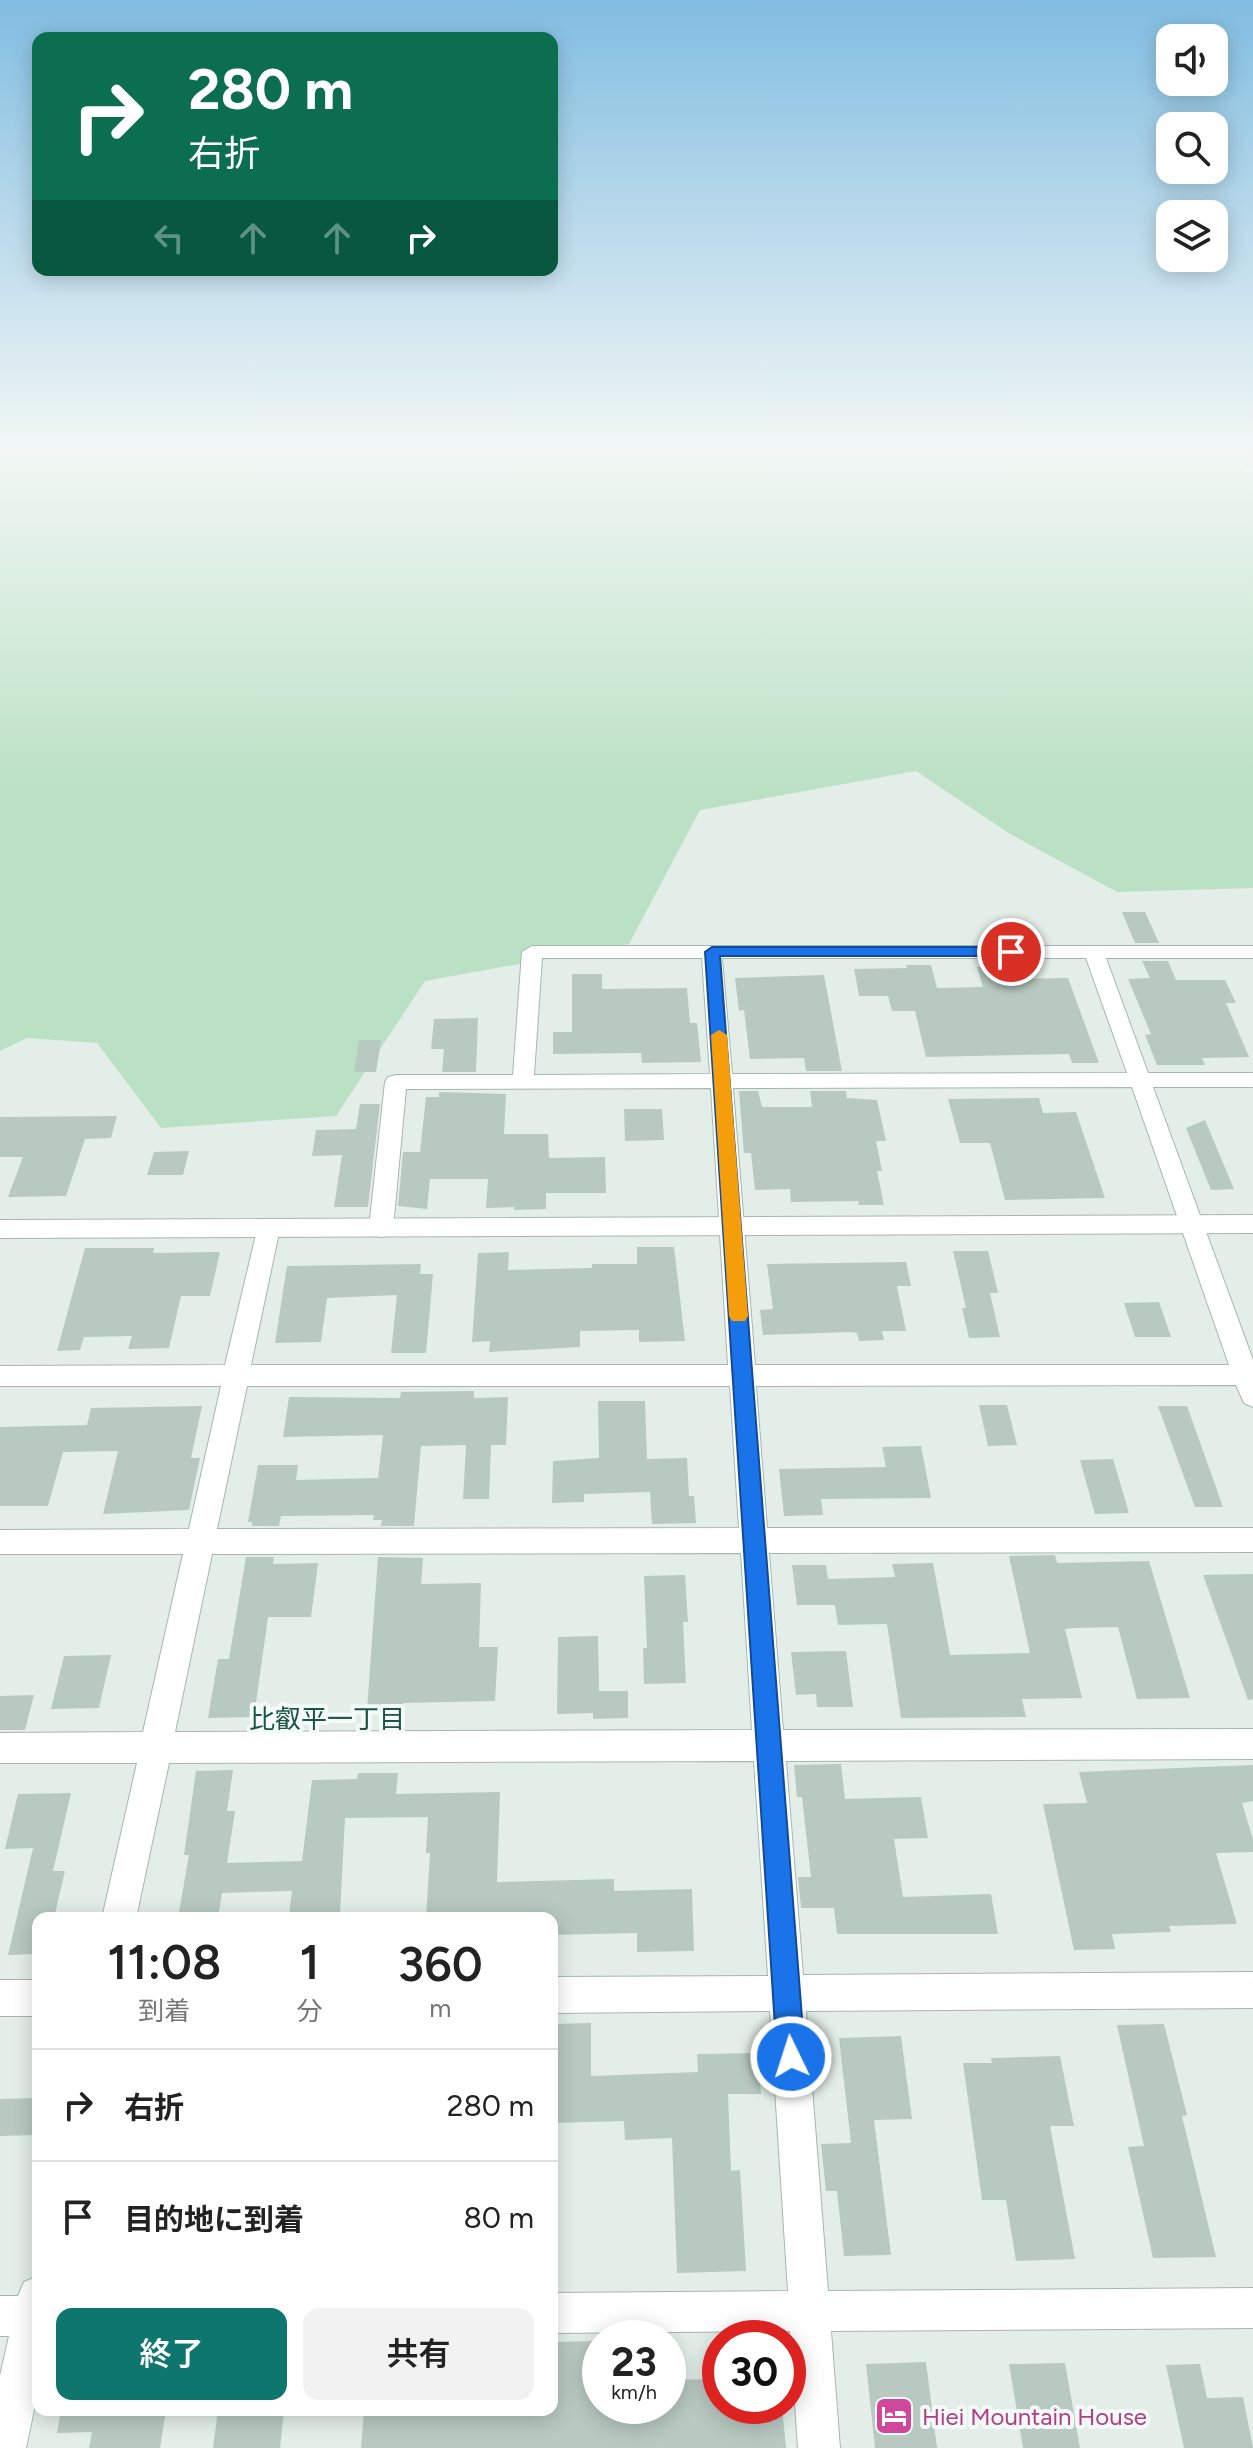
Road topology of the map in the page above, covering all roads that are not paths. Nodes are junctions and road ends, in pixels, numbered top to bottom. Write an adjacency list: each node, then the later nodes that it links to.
1 (712, 952): 2 (street); 6 (street); 7 (street)
2 (1094, 952): 3 (street); 4 (street)
3 (1253, 952)
4 (1140, 1080): 5 (street); 6 (street); 8 (street)
5 (1253, 1080)
6 (722, 1081): 7 (street); 10 (street)
7 (523, 1082): 12 (street)
8 (1191, 1224): 9 (street); 10 (street); 17 (street)
9 (1253, 1224)
10 (732, 1226): 12 (street); 16 (street)
11 (268, 1228): 12 (street); 13 (street); 15 (street)
12 (381, 1228)
13 (0, 1229)
14 (0, 1376): 15 (street)
15 (236, 1376): 16 (street); 21 (street)
16 (743, 1376): 17 (street); 19 (street)
17 (1250, 1382)
18 (1253, 1540): 19 (street)
19 (754, 1541): 21 (street); 23 (street)
20 (0, 1542): 21 (street)
21 (201, 1542): 24 (street)
22 (1253, 1744): 23 (street)
23 (769, 1745): 24 (street); 28 (street)
24 (156, 1747): 25 (street); 26 (street)
25 (0, 1748)
26 (120, 1912)
27 (1253, 1990): 28 (street)
28 (787, 1993): 29 (street); 34 (street)
29 (558, 1995)
30 (0, 1998): 31 (street)
31 (32, 1998)
32 (1253, 2308): 34 (street)
33 (27, 2311): 36 (street)
34 (809, 2311): 35 (street); 37 (street)
35 (558, 2313)
36 (5, 2448)
37 (819, 2448)

